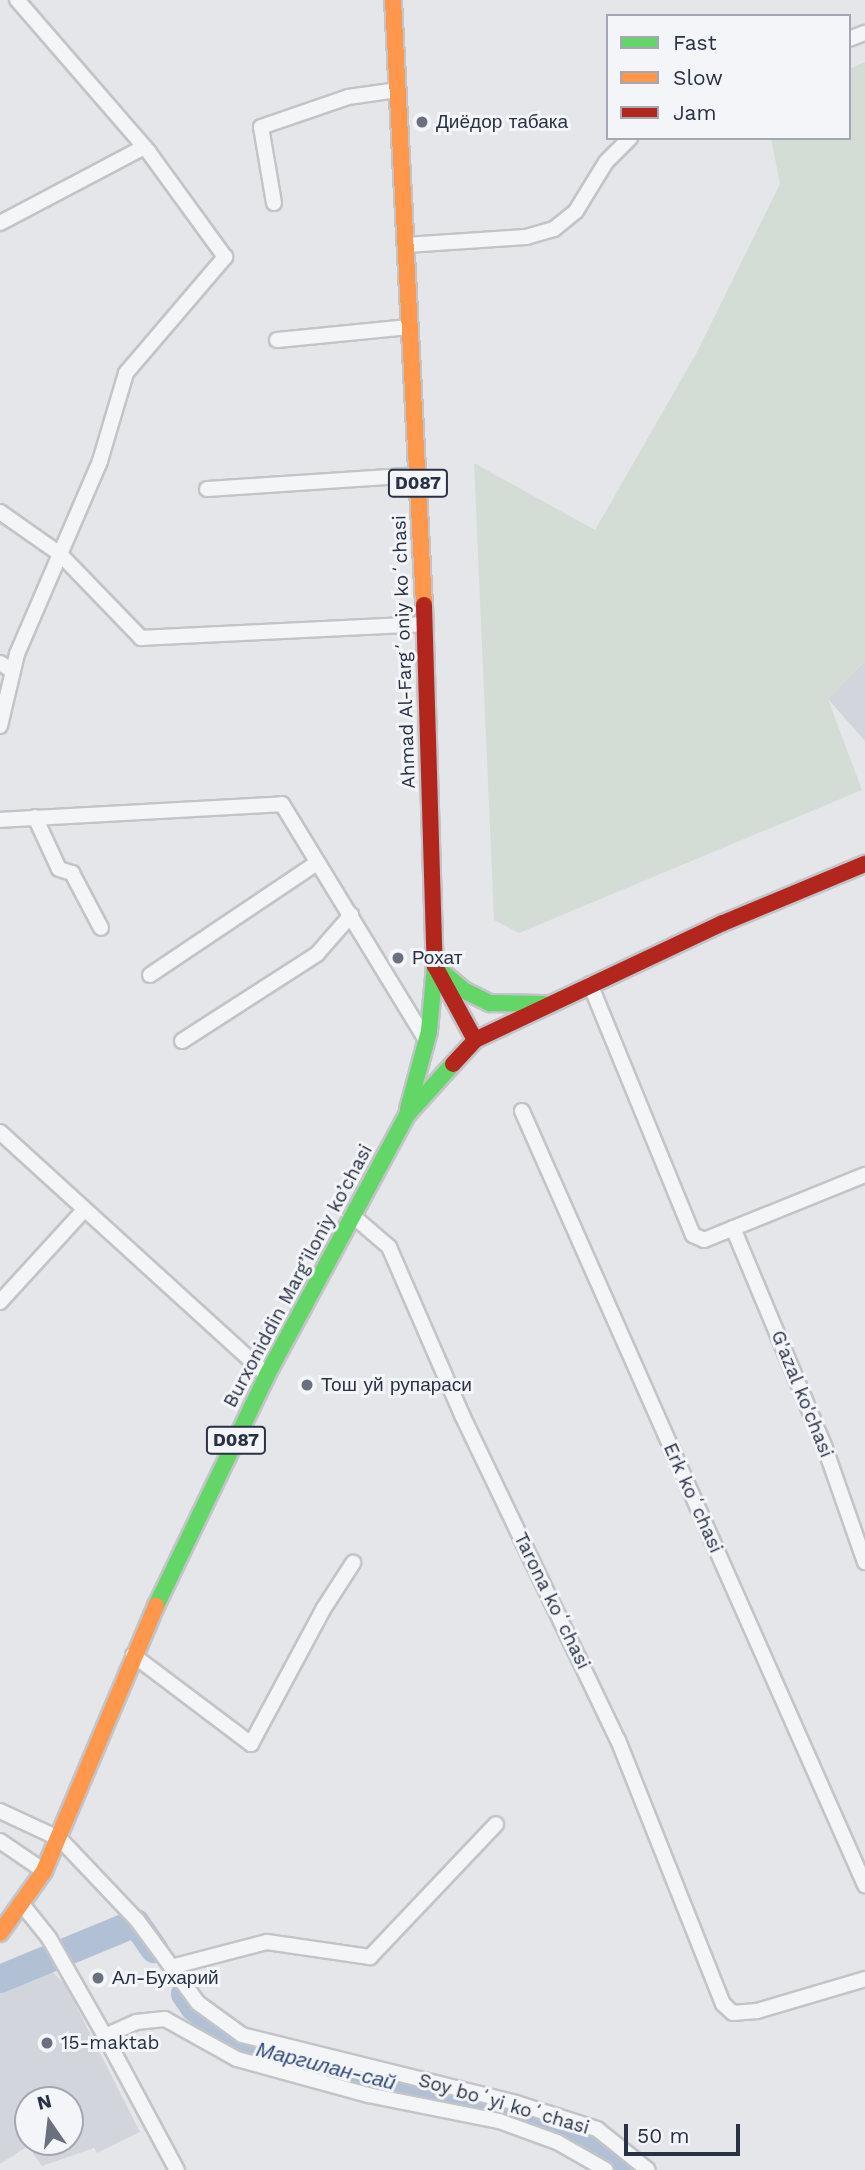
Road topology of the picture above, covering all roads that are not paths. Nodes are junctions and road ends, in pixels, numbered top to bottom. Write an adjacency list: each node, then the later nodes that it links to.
1 (17, 0): 5 (street)
2 (393, 0): 3 (main road, Ahmad Al-Fargʻoniy koʻchasi / D087)
3 (397, 90): 6 (street); 8 (main road, Ahmad Al-Fargʻoniy koʻchasi / D087)
4 (628, 140): 8 (street)
5 (144, 147): 7 (street); 14 (street)
6 (274, 203)
7 (0, 223)
8 (406, 246): 9 (main road, Ahmad Al-Fargʻoniy koʻchasi / D087)
9 (410, 327): 10 (street); 11 (main road, Ahmad Al-Fargʻoniy koʻchasi / D087)
10 (277, 340)
11 (417, 475): 12 (street); 15 (main road, Ahmad Al-Fargʻoniy koʻchasi / D087)
12 (207, 489)
13 (0, 512): 14 (street)
14 (60, 554): 15 (street); 16 (street)
15 (425, 624): 24 (main road, Ahmad Al-Fargʻoniy koʻchasi / D087)
16 (6, 667): 17 (street)
17 (0, 726)
18 (34, 817): 19 (street); 20 (street); 23 (street)
19 (0, 820)
20 (318, 862): 22 (street); 25 (street)
21 (865, 864): 26 (main road, Burxoniddin Marg’iloniy ko’chasi)
22 (351, 915): 28 (street); 30 (street)
23 (101, 928)
24 (435, 966): 27 (main road); 28 (main road, D087); 29 (main road, D087)
25 (150, 975)
26 (590, 984): 27 (main road, Burxoniddin Marg’iloniy ko’chasi); 37 (street)
27 (547, 1004): 29 (main road, Burxoniddin Marg’iloniy ko’chasi / D087)
28 (426, 1040): 32 (main road, D087)
29 (475, 1040): 32 (main road, Burxoniddin Marg’iloniy ko’chasi / D087)
30 (183, 1041)
31 (522, 1111): 48 (street, Erk koʻchasi)
32 (407, 1115): 36 (main road, Burxoniddin Marg’iloniy ko’chasi / D087)
33 (0, 1132): 35 (street)
34 (865, 1175): 37 (street)
35 (84, 1210): 38 (street); 39 (street)
36 (353, 1216): 39 (main road, Burxoniddin Marg’iloniy ko’chasi / D087); 52 (street, Tarona koʻchasi)
37 (733, 1228): 40 (street, G'azal ko'chasi)
38 (0, 1303)
39 (267, 1375): 42 (main road, Burxoniddin Marg’iloniy ko’chasi / D087)
40 (865, 1562)
41 (354, 1563): 42 (street)
42 (133, 1655): 45 (main road, Burxoniddin Marg’iloniy ko’chasi / D087)
43 (0, 1811): 45 (street, Soy boʻyi koʻchasi)
44 (496, 1824): 51 (street)
45 (60, 1839): 47 (main road, Burxoniddin Marg’iloniy ko’chasi / D087); 51 (street, Soy boʻyi koʻchasi)
46 (0, 1841): 47 (street)
47 (44, 1871): 49 (main road, Burxoniddin Marg’iloniy ko’chasi / D087)
48 (865, 1885)
49 (22, 1903): 50 (main road, Burxoniddin Marg’iloniy ko’chasi / D087); 53 (street)
50 (0, 1933)
51 (171, 1967): 56 (street, Soy boʻyi koʻchasi)
52 (865, 1979)
53 (105, 2036): 54 (street); 55 (street, Soy boʻyi koʻchasi)
54 (177, 2170)
55 (606, 2170)
56 (648, 2170)

